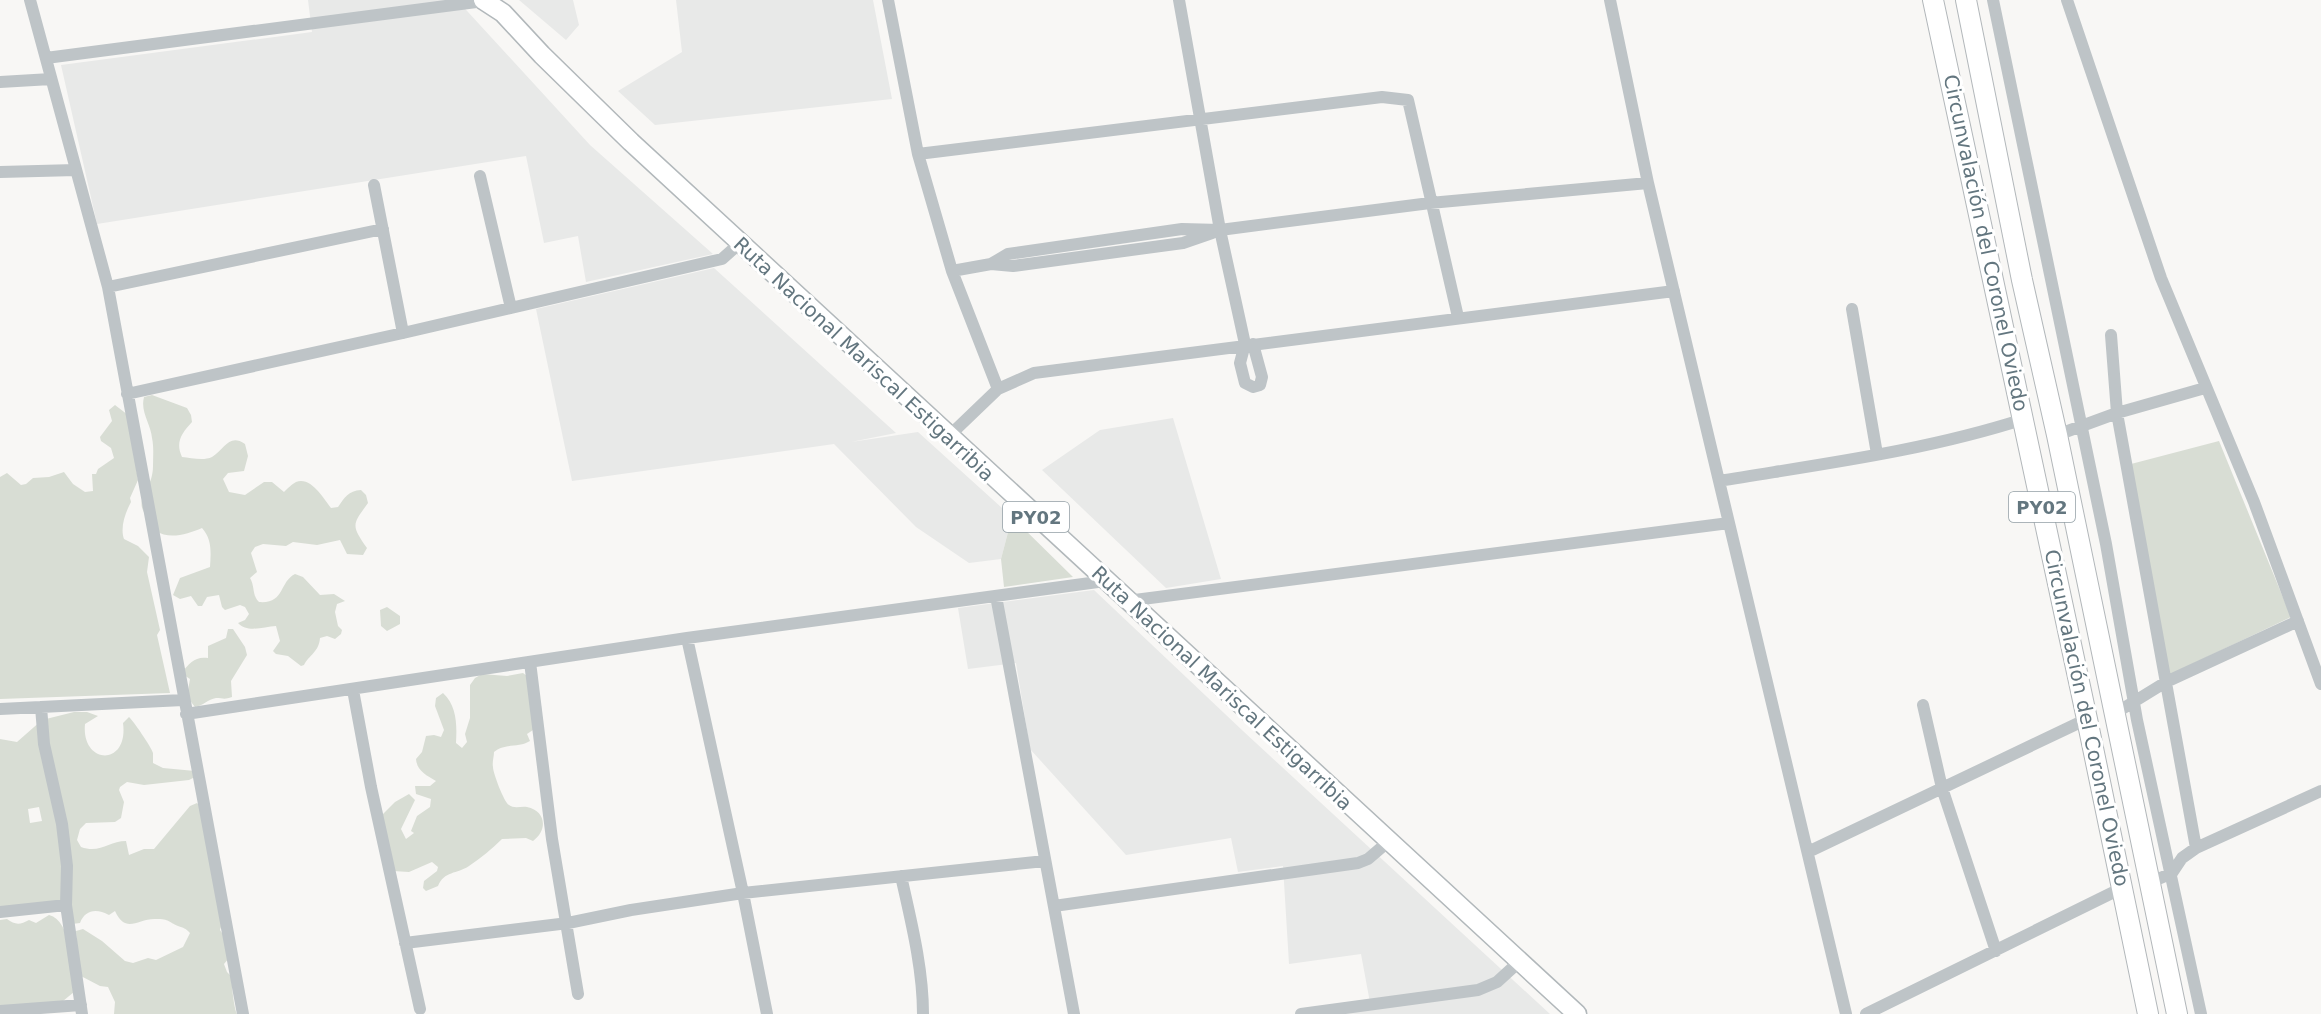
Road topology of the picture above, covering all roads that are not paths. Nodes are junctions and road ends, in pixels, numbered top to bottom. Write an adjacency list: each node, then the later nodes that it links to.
1 (30, 0): 11 (street)
2 (484, 0): 10 (main road, Ruta Nacional Mariscal Estigarribia / PY02); 11 (street)
3 (888, 0): 15 (street)
4 (1179, 0): 14 (street)
5 (1610, 0): 19 (street)
6 (1933, 0): 38 (highway, Circunvalación del Coronel Oviedo / PY02)
7 (1966, 0): 40 (highway, Circunvalación del Coronel Oviedo / PY02)
8 (1993, 0): 39 (street)
9 (2067, 0): 34 (street)
10 (500, 4): 24 (main road, Ruta Nacional Mariscal Estigarribia / PY02)
11 (46, 58): 12 (street)
12 (51, 79): 13 (street); 16 (street)
13 (0, 82)
14 (1201, 119): 15 (street); 21 (street); 23 (street)
15 (918, 154): 25 (street)
16 (76, 170): 17 (street); 26 (street)
17 (0, 172)
18 (480, 176): 28 (street)
19 (1648, 183): 21 (street); 27 (street)
20 (374, 185): 22 (street)
21 (1430, 203): 23 (street); 30 (street)
22 (383, 230): 26 (street); 31 (street)
23 (1220, 230): 25 (street); 33 (street)
24 (740, 243): 28 (street); 41 (main road, Ruta Nacional Mariscal Estigarribia / PY02)
25 (952, 272): 35 (street)
26 (108, 287): 36 (street)
27 (1674, 291): 30 (street); 43 (street)
28 (511, 308): 31 (street)
29 (1852, 309): 42 (street)
30 (1458, 317): 33 (street)
31 (403, 333): 36 (street)
32 (2111, 335): 37 (street)
33 (1249, 344): 35 (street)
34 (2205, 388): 37 (street); 48 (street)
35 (998, 389): 41 (street)
36 (127, 394): 54 (street)
37 (2117, 413): 39 (street); 51 (street)
38 (2024, 420): 42 (street); 61 (highway, Circunvalación del Coronel Oviedo / PY02)
39 (2081, 426): 40 (street); 55 (street)
40 (2057, 435): 60 (highway, Circunvalación del Coronel Oviedo / PY02)
41 (949, 436): 45 (main road, Ruta Nacional Mariscal Estigarribia / PY02)
42 (1877, 454): 43 (street)
43 (1719, 481): 44 (street)
44 (1729, 523): 47 (street); 66 (street)
45 (1105, 580): 46 (street); 47 (main road, Ruta Nacional Mariscal Estigarribia / PY02)
46 (996, 596): 49 (street); 67 (street)
47 (1127, 601): 64 (main road, Ruta Nacional Mariscal Estigarribia / PY02)
48 (2298, 621): 51 (street); 52 (street)
49 (687, 638): 50 (street); 72 (street)
50 (530, 662): 53 (street); 76 (street)
51 (2166, 682): 55 (street); 65 (street)
52 (2321, 684)
53 (353, 690): 59 (street); 77 (street)
54 (183, 700): 57 (street); 59 (street)
55 (2134, 701): 60 (street); 68 (street)
56 (1923, 705): 62 (street)
57 (41, 707): 58 (street); 73 (street)
58 (0, 709)
59 (186, 714): 85 (street)
60 (2114, 714): 70 (highway, Circunvalación del Coronel Oviedo / PY02)
61 (2087, 719): 62 (street); 71 (highway, Circunvalación del Coronel Oviedo / PY02)
62 (1942, 788): 66 (street); 78 (street)
63 (2321, 791): 65 (street)
64 (1389, 841): 74 (street); 79 (main road, Ruta Nacional Mariscal Estigarribia / PY02)
65 (2196, 848): 68 (street)
66 (1808, 852): 91 (street)
67 (1045, 861): 69 (street); 74 (street)
68 (2172, 873): 70 (street); 95 (street)
69 (901, 876): 72 (street); 87 (street)
70 (2149, 883): 94 (highway, Circunvalación del Coronel Oviedo / PY02)
71 (2122, 888): 78 (street); 93 (highway, Circunvalación del Coronel Oviedo / PY02)
72 (743, 893): 76 (street); 86 (street)
73 (66, 905): 75 (street); 82 (street)
74 (1053, 906): 88 (street)
75 (0, 912)
76 (568, 923): 77 (street); 80 (street)
77 (405, 943): 81 (street)
78 (1996, 951): 92 (street)
79 (1520, 961): 84 (street); 90 (main road, Ruta Nacional Mariscal Estigarribia / PY02)
80 (578, 994)
81 (420, 1009)
82 (82, 1010): 83 (street)
83 (0, 1011)
84 (1320, 1013): 89 (street)
85 (243, 1014)
86 (766, 1014)
87 (923, 1014)
88 (1074, 1014)
89 (1301, 1014)
90 (1577, 1014)
91 (1846, 1014)
92 (1866, 1014)
93 (2148, 1014)
94 (2177, 1014)
95 (2201, 1014)

